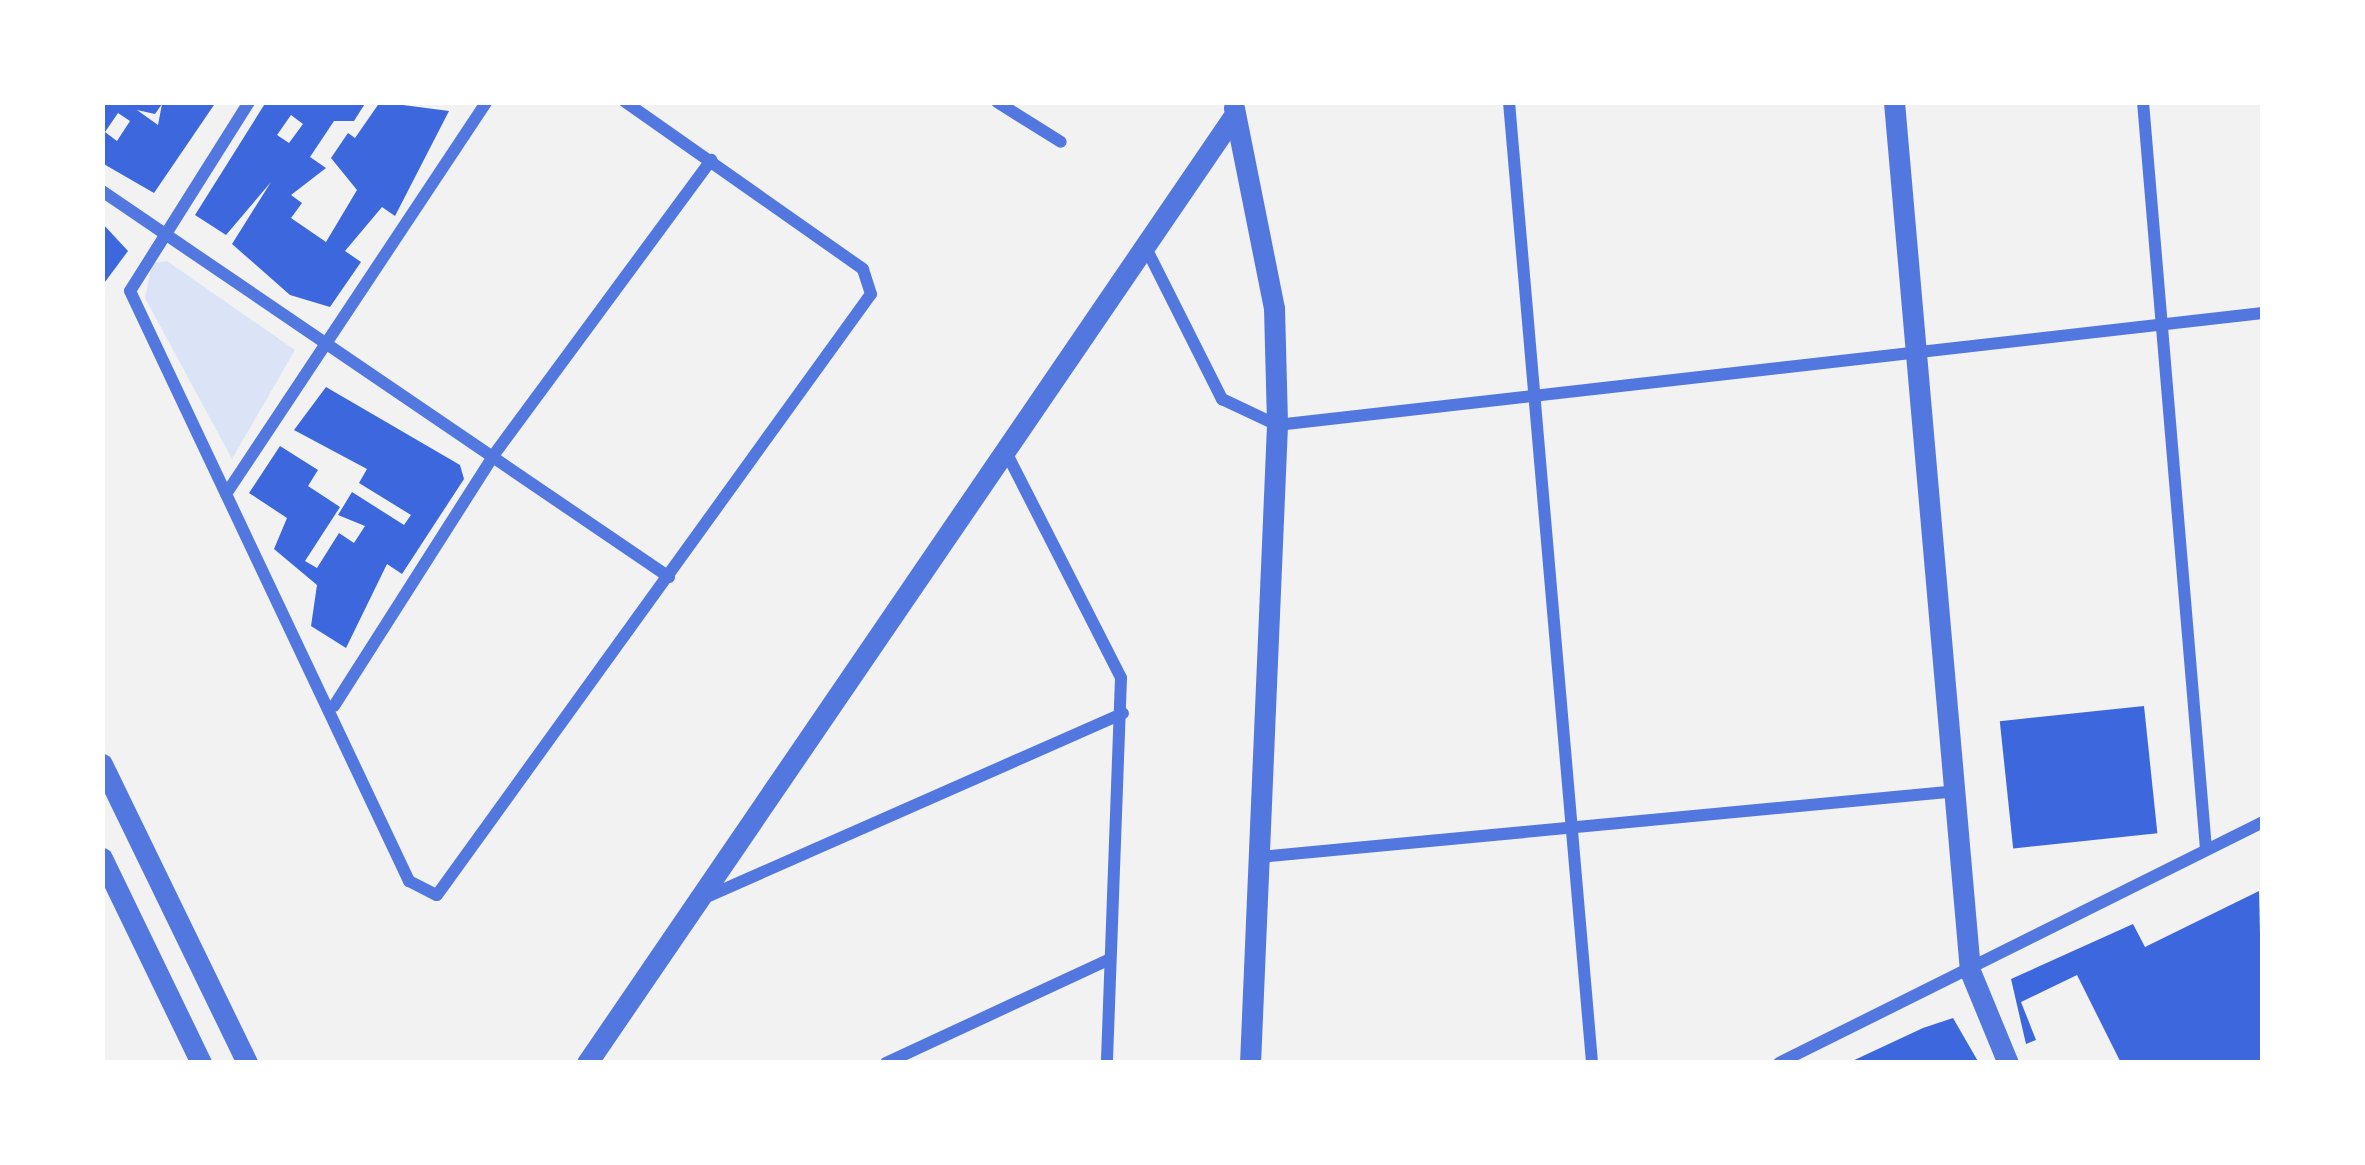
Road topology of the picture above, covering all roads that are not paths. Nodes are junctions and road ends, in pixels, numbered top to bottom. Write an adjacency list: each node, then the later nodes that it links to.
1 (249, 102): 12 (street)
2 (486, 102): 16 (street)
3 (625, 102): 10 (street)
4 (997, 102): 9 (street)
5 (1508, 102): 18 (street)
6 (1894, 102): 17 (street)
7 (2143, 102): 15 (street)
8 (1233, 108): 13 (street); 19 (street)
9 (1061, 142)
10 (711, 160): 21 (street); 23 (street)
11 (102, 191): 12 (street)
12 (159, 230): 16 (street); 22 (street)
13 (1142, 240): 19 (street); 20 (street)
14 (2263, 313): 15 (street)
15 (2165, 322): 17 (street); 30 (street)
16 (326, 343): 21 (street); 22 (street)
17 (1918, 349): 18 (street); 27 (street)
18 (1532, 395): 19 (street); 29 (street)
19 (1277, 425): 31 (street)
20 (1007, 454): 25 (street); 33 (street)
21 (494, 456): 23 (street); 24 (street)
22 (226, 494): 24 (street)
23 (669, 577): 24 (street)
24 (334, 706)
25 (1123, 712): 33 (street); 35 (street)
26 (102, 764): 34 (street)
27 (1959, 791): 29 (street); 37 (street)
28 (2263, 822): 30 (street)
29 (1574, 830): 31 (street); 44 (street)
30 (2206, 849): 37 (street)
31 (1260, 857): 43 (street)
32 (102, 858): 36 (street)
33 (691, 904): 40 (street)
34 (191, 947): 36 (street); 39 (street)
35 (1108, 960): 41 (street); 42 (street)
36 (154, 965): 38 (street)
37 (1970, 971): 45 (street); 46 (street)
38 (201, 1063)
39 (247, 1063)
40 (587, 1063)
41 (886, 1063)
42 (1107, 1063)
43 (1250, 1063)
44 (1592, 1063)
45 (1779, 1063)
46 (2008, 1063)

